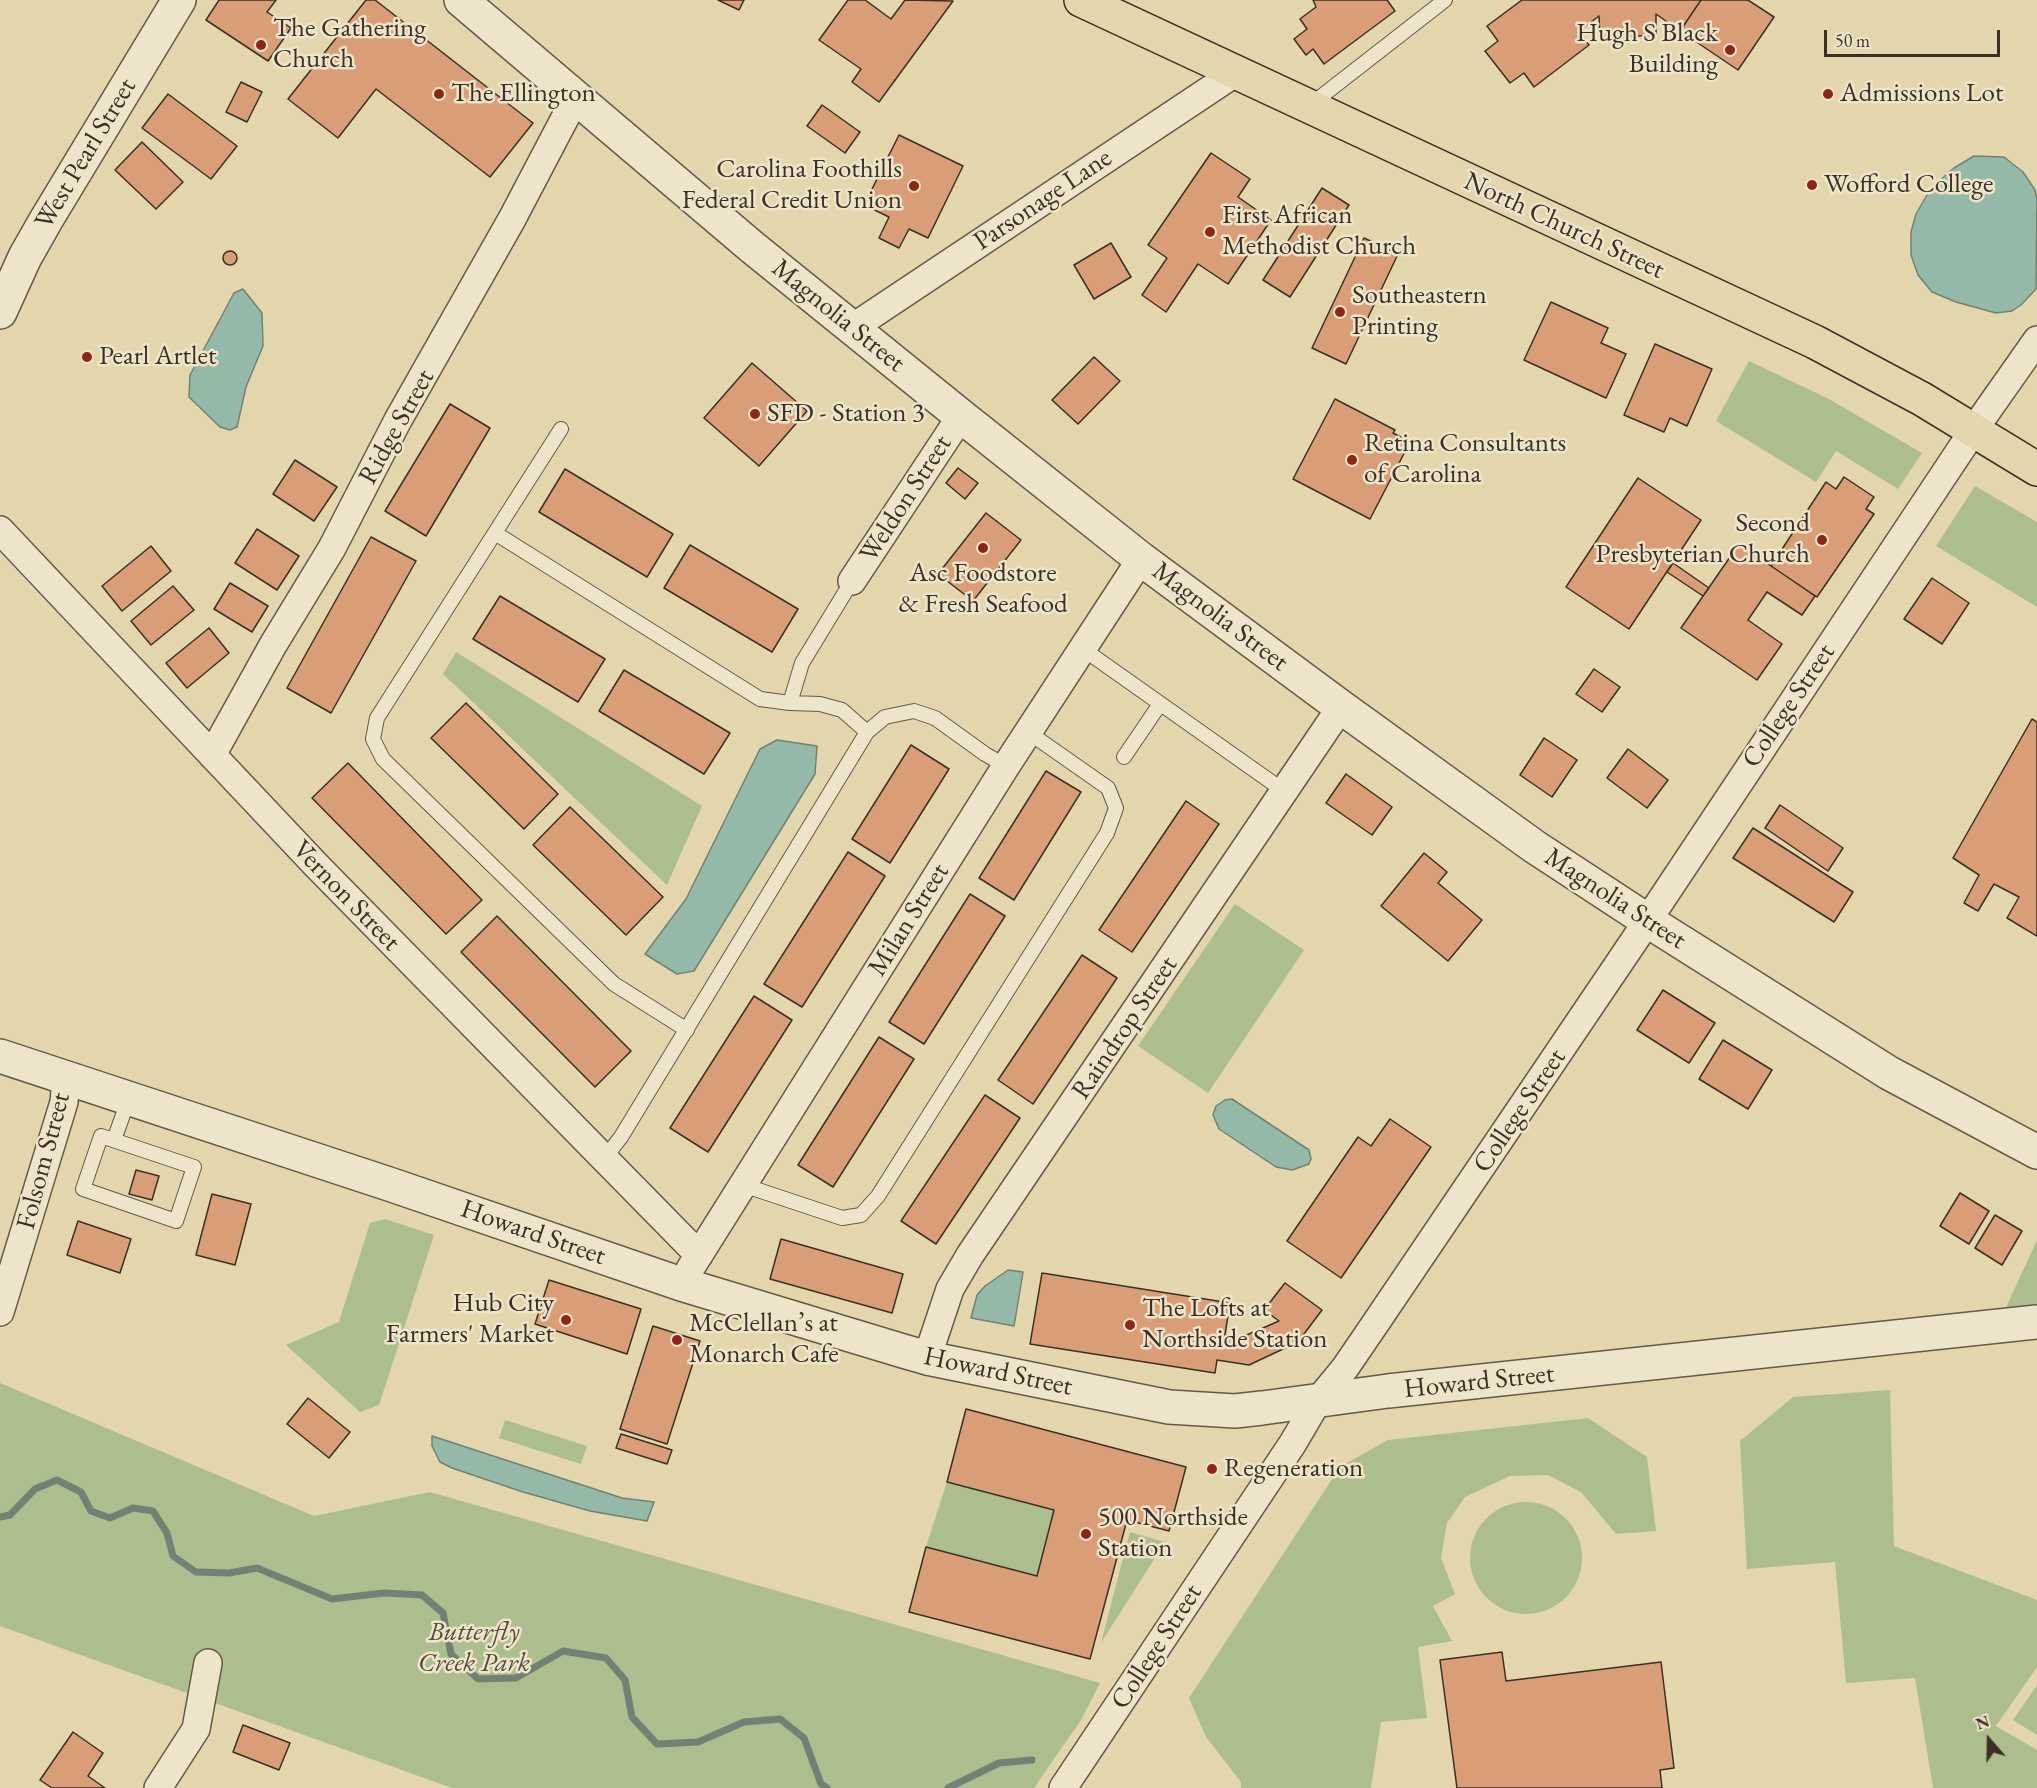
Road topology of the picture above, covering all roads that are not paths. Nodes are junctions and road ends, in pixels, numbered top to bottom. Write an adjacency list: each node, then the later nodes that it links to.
1 (179, 0): 8 (street, West Pearl Street)
2 (461, 0): 6 (street, Magnolia Street)
3 (1081, 0): 5 (main road, North Church Street)
4 (1445, 0): 7 (lane)
5 (1235, 73): 7 (main road, North Church Street); 9 (street, Parsonage Lane)
6 (576, 96): 9 (street, Magnolia Street); 25 (street, Ridge Street)
7 (1307, 107): 13 (main road, North Church Street)
8 (0, 312)
9 (852, 328): 11 (street, Magnolia Street)
10 (2037, 340): 13 (street, College Street)
11 (961, 416): 17 (street, Magnolia Street); 18 (street, Weldon Street)
12 (561, 429): 16 (lane)
13 (1972, 431): 14 (main road, North Church Street); 29 (street, College Street)
14 (2037, 469)
15 (0, 530): 25 (street, Vernon Street)
16 (495, 533): 20 (lane); 30 (lane)
17 (1142, 559): 19 (street, Milan Street); 22 (street, Magnolia Street)
18 (852, 581): 20 (lane)
19 (1083, 649): 21 (lane); 24 (street, Milan Street)
20 (790, 703): 23 (lane)
21 (1160, 704): 26 (lane); 28 (lane)
22 (1341, 707): 28 (street, Raindrop Street); 29 (street, Magnolia Street)
23 (867, 732): 27 (lane); 30 (lane)
24 (1028, 732): 27 (street, Milan Street); 37 (lane)
25 (212, 755): 36 (street, Vernon Street)
26 (1125, 757)
27 (1006, 766): 37 (street, Milan Street)
28 (1284, 791): 42 (street, Raindrop Street)
29 (1647, 921): 35 (street, Magnolia Street); 43 (street, College Street)
30 (687, 1030): 36 (lane)
31 (0, 1056): 32 (street, Howard Street)
32 (66, 1078): 33 (street, Howard Street); 40 (street, Folsom Street)
33 (129, 1098): 34 (lane); 39 (street, Howard Street)
34 (114, 1140): 34 (lane)
35 (2037, 1152)
36 (604, 1159): 38 (street, Vernon Street)
37 (742, 1185): 38 (street, Milan Street)
38 (699, 1255): 39 (street, Milan Street)
39 (681, 1284): 42 (street, Howard Street)
40 (0, 1312)
41 (2037, 1322): 43 (street, Howard Street)
42 (927, 1358): 43 (street, Howard Street)
43 (1317, 1402): 46 (street, College Street)
44 (208, 1663): 45 (street)
45 (158, 1788)
46 (1063, 1788)

